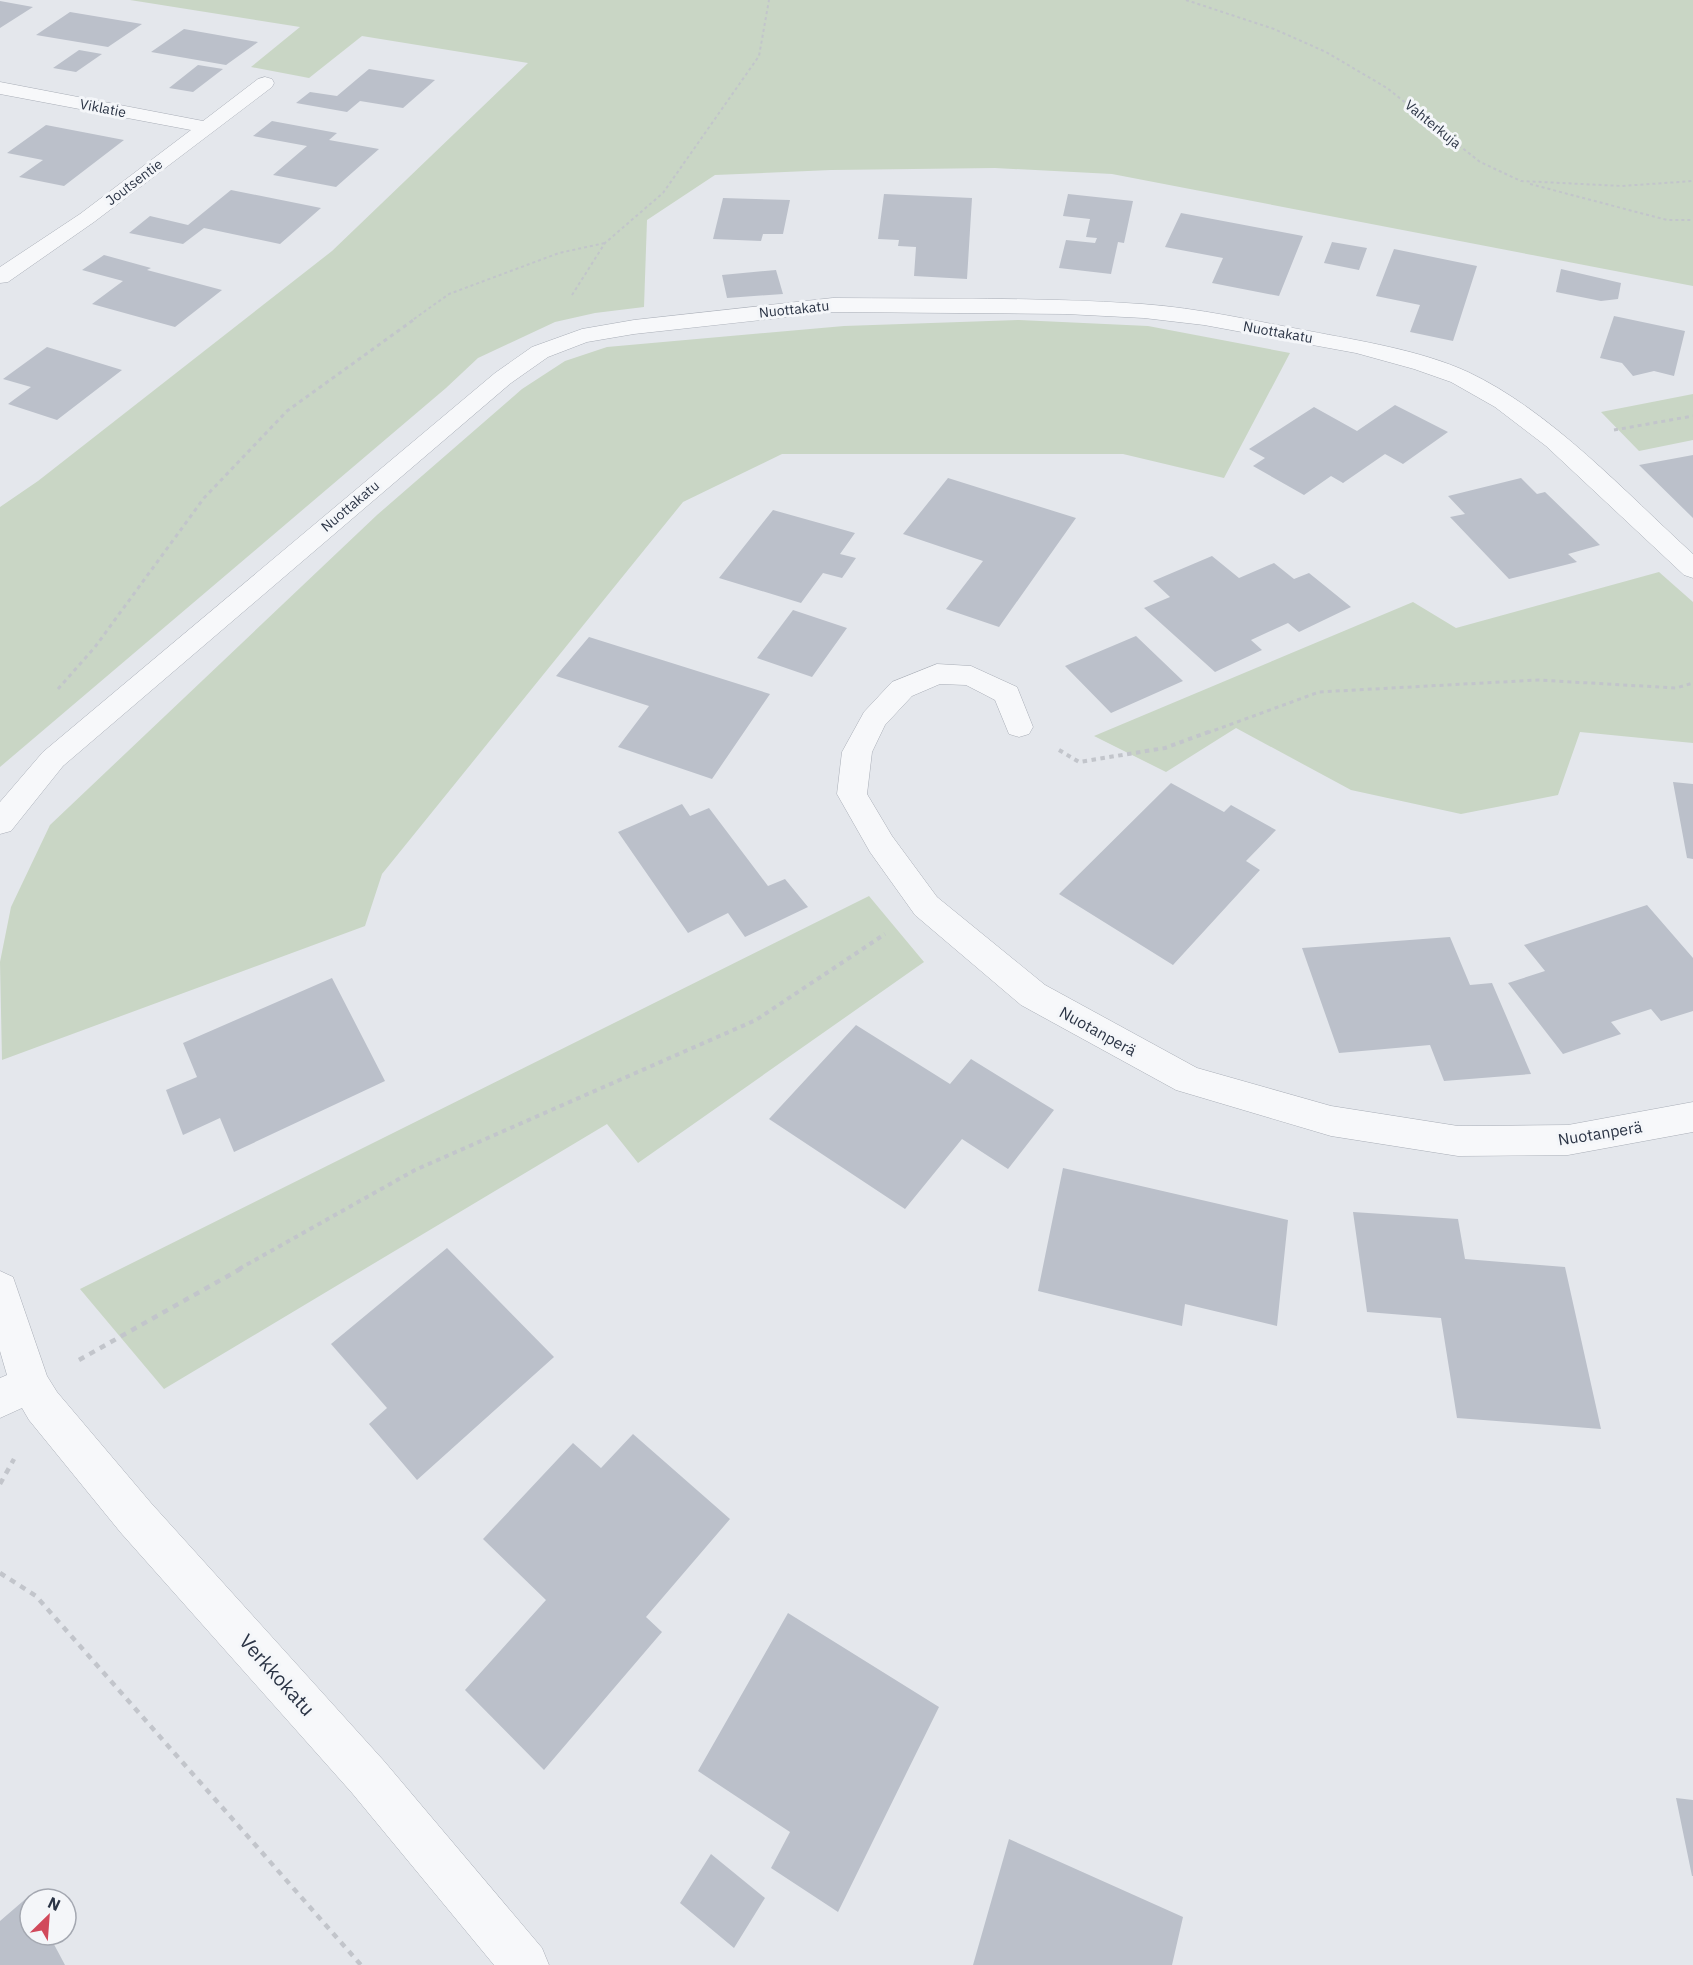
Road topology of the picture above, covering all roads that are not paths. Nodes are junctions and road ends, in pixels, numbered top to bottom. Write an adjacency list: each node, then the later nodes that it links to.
1 (265, 83): 3 (street, Joutsentie)
2 (0, 88): 3 (street, Viklatie)
3 (206, 127): 4 (street, Joutsentie)
4 (0, 277)
5 (1693, 569): 7 (street, Nuottakatu)
6 (1019, 727): 8 (street, Nuotanperä)
7 (0, 823)
8 (1693, 1117)
9 (0, 1289): 10 (street)
10 (15, 1392): 11 (street, Verkkokatu)
11 (525, 1965)

